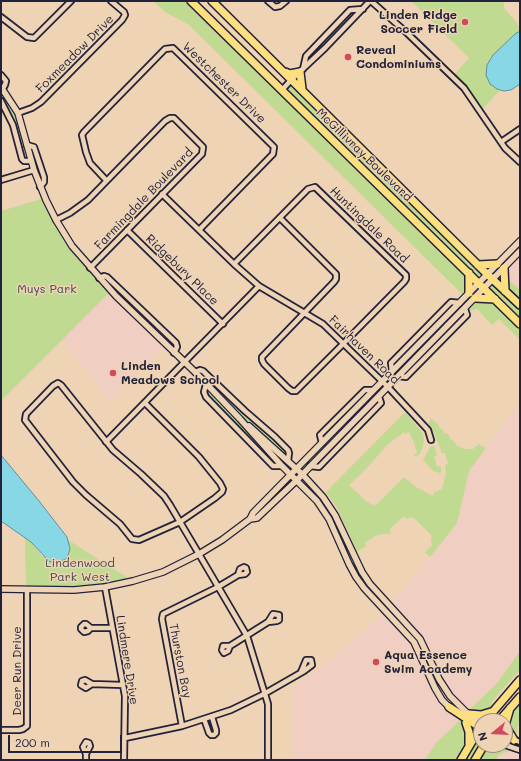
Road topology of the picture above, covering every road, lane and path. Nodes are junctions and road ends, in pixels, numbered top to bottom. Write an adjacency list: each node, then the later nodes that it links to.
1 (71, 1): 9 (street)
2 (111, 1): 18 (street, Foxmeadow Drive)
3 (191, 1): 16 (main road, McGillivray Boulevard)
4 (212, 1): 11 (main road, McGillivray Boulevard)
5 (268, 1): 6 (street)
6 (286, 1)
7 (370, 1): 8 (street); 20 (street)
8 (363, 9): 10 (street); 10 (street)
9 (1, 17)
10 (301, 71): 11 (main road); 13 (street); 15 (main road)
11 (284, 72): 13 (main road, McGillivray Boulevard)
12 (1, 75): 14 (street)
13 (292, 79): 15 (main road, McGillivray Boulevard); 16 (street)
14 (2, 89): 18 (street)
15 (302, 89): 37 (main road, McGillivray Boulevard)
16 (282, 90): 40 (main road, McGillivray Boulevard)
17 (1, 101): 22 (street)
18 (18, 113): 21 (street)
19 (520, 129): 20 (street)
20 (501, 142): 23 (street)
21 (27, 144): 22 (street); 27 (street)
22 (31, 161): 24 (street)
23 (520, 162)
24 (34, 170): 25 (street); 27 (street)
25 (1, 180)
26 (106, 180): 28 (street, Farmingdale Boulevard); 30 (street, Farmingdale Boulevard); 32 (street, Westchester Drive)
27 (40, 187): 30 (street)
28 (162, 194): 31 (street, Farmingdale Boulevard); 32 (street, Fairhaven Road)
29 (280, 218): 35 (street, Huntingdale Road); 51 (street); 54 (street, Huntingdale Road)
30 (56, 220): 38 (street)
31 (126, 230): 38 (street, Farmingdale Boulevard); 52 (street, Ridgebury Place)
32 (199, 230): 35 (street, Fairhaven Road)
33 (520, 241): 36 (street)
34 (520, 251): 39 (street)
35 (234, 264): 44 (street, Fairhaven Road)
36 (497, 264): 37 (main road); 41 (street)
37 (478, 265): 41 (main road, McGillivray Boulevard)
38 (90, 268): 55 (street)
39 (504, 268): 42 (street); 46 (main road)
40 (469, 273): 43 (main road, McGillivray Boulevard); 47 (main road)
41 (487, 274): 42 (main road, McGillivray Boulevard); 43 (street)
42 (493, 280): 45 (street); 46 (main road, McGillivray Boulevard)
43 (479, 282): 45 (main road, McGillivray Boulevard); 47 (street)
44 (259, 286): 51 (street, Fairhaven Road); 52 (street)
45 (485, 289): 48 (street); 49 (main road, McGillivray Boulevard)
46 (505, 291): 50 (main road, McGillivray Boulevard)
47 (469, 293): 57 (street)
48 (475, 298): 49 (main road); 59 (street)
49 (495, 299): 53 (main road, McGillivray Boulevard)
50 (520, 305)
51 (304, 312): 54 (street, Fairhaven Road); 54 (street)
52 (223, 324): 55 (street)
53 (520, 324)
54 (344, 343): 57 (street, Fairhaven Road)
55 (184, 363): 56 (street); 60 (street)
56 (195, 372): 58 (street); 64 (street)
57 (383, 381): 59 (street, Fairhaven Road); 66 (street)
58 (206, 384): 61 (street); 65 (street)
59 (388, 387): 62 (street, Fairhaven Road); 68 (street)
60 (145, 403): 63 (street); 71 (street)
61 (240, 419): 64 (street); 65 (street)
62 (431, 440)
63 (106, 442): 71 (street); 71 (street)
64 (288, 461): 66 (street)
65 (282, 466): 67 (street)
66 (296, 469): 67 (street); 68 (street)
67 (291, 474): 69 (street); 70 (street)
68 (302, 474): 69 (street); 93 (street)
69 (297, 480): 70 (street); 89 (street)
70 (250, 519): 72 (street)
71 (180, 522): 72 (street)
72 (199, 554): 74 (street); 75 (street)
73 (238, 575): 75 (street)
74 (105, 587): 77 (street); 80 (street, Lindmere Drive)
75 (218, 587): 81 (street); 99 (street, Thurston Bay)
76 (1, 589): 77 (street)
77 (27, 590): 101 (street, Deer Run Drive)
78 (268, 622): 81 (street)
79 (92, 628): 80 (street)
80 (112, 628): 86 (street, Lindmere Drive)
81 (247, 636): 82 (street); 87 (street)
82 (230, 646)
83 (301, 672): 87 (street)
84 (520, 680): 91 (main road)
85 (92, 684): 86 (street)
86 (123, 685): 102 (street, Lindmere Drive)
87 (264, 694): 94 (street); 109 (street)
88 (520, 697): 90 (main road)
89 (449, 707): 97 (street); 98 (main road)
90 (510, 708): 92 (main road); 104 (main road)
91 (491, 712): 93 (main road)
92 (506, 713)
93 (469, 714): 96 (street)
94 (212, 717): 95 (street); 95 (street)
95 (204, 719): 99 (street)
96 (473, 719)
97 (466, 723): 100 (street); 105 (main road)
98 (473, 723)
99 (182, 726): 102 (street)
100 (473, 726)
101 (1, 730)
102 (125, 738): 108 (street, Lindmere Drive)
103 (473, 739): 105 (main road)
104 (517, 741)
105 (469, 745): 110 (main road)
106 (86, 754): 107 (street)
107 (86, 760)
108 (124, 760)
109 (268, 760)
110 (460, 760)

